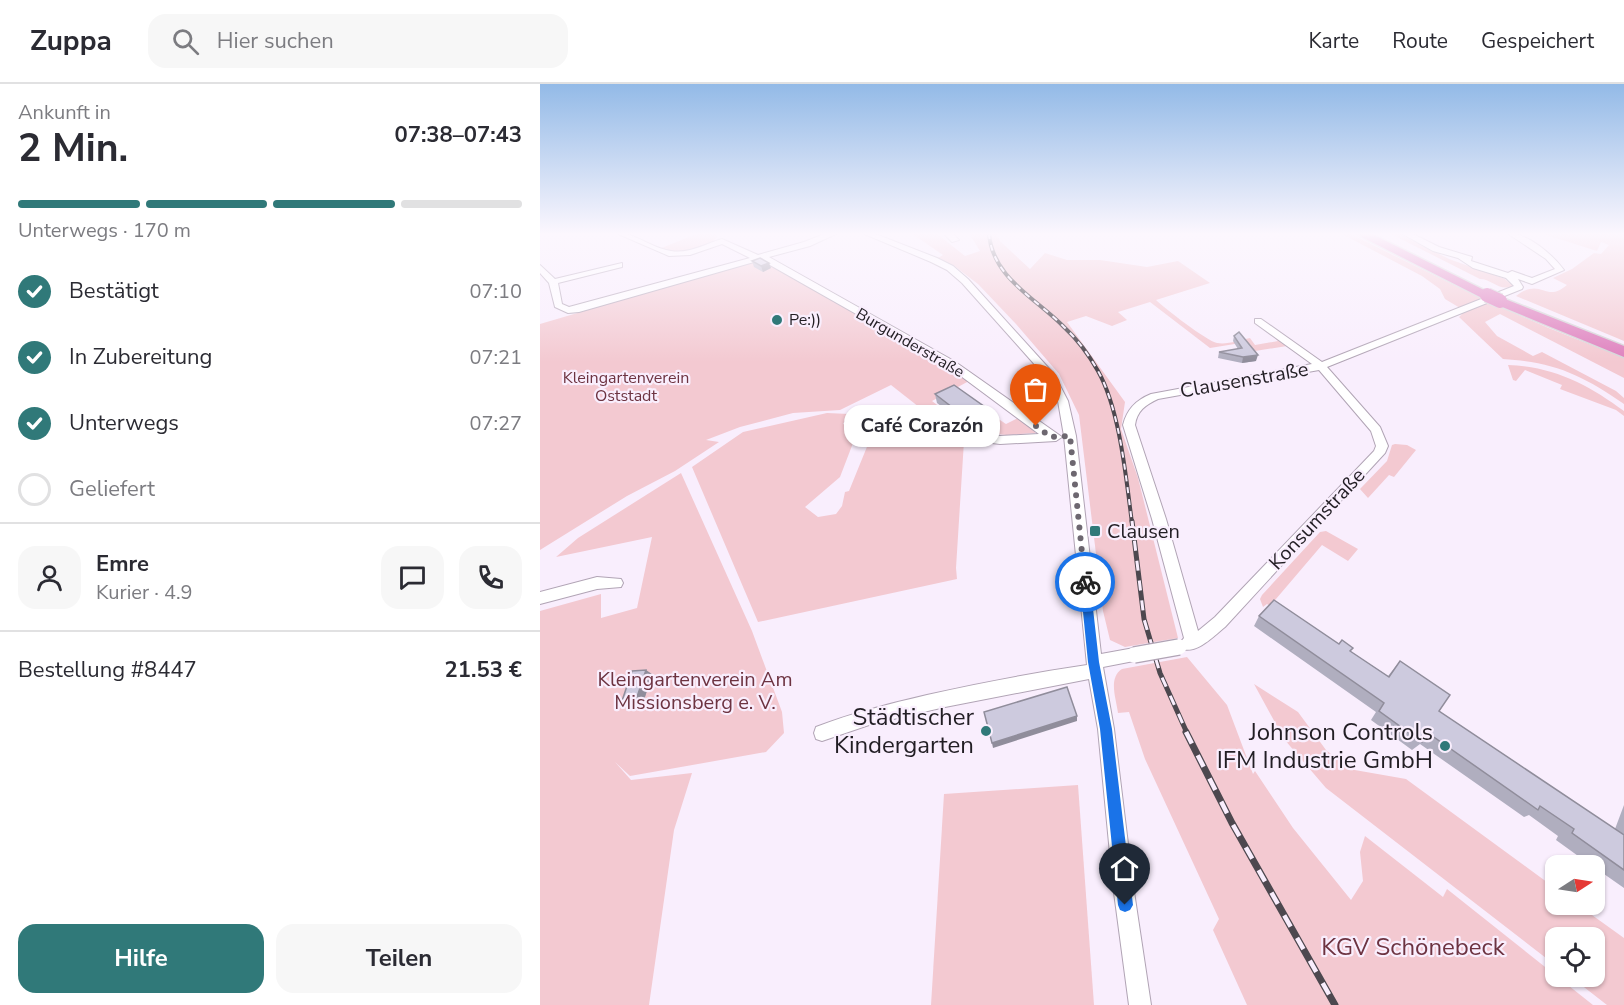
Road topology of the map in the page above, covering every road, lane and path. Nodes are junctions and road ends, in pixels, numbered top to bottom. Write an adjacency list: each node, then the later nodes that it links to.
1 (547, 276): 11 (street)
2 (576, 276): 11 (street)
3 (694, 276): 11 (street)
4 (794, 276): 19 (street, Burgunderstraße)
5 (959, 276): 18 (street)
6 (1453, 276): 12 (highway)
7 (1457, 276): 12 (highway)
8 (1503, 276): 16 (street, Clausenstraße)
9 (1518, 276): 10 (street)
10 (1543, 276)
11 (553, 282)
12 (1498, 297): 14 (highway); 15 (highway)
13 (1258, 321): 16 (street, Konsumstraße)
14 (1624, 345)
15 (1624, 352)
16 (1321, 366): 22 (street, Konsumstraße); 22 (street, Clausenstraße)
17 (851, 422): 19 (street)
18 (1070, 436): 19 (street); 23 (street)
19 (1051, 437)
20 (616, 583): 21 (street)
21 (540, 598)
22 (1186, 644): 23 (street, Konsumstraße, bridge)
23 (1094, 666): 24 (street, Konsumstraße); 25 (street)
24 (822, 734)
25 (1140, 1005)

